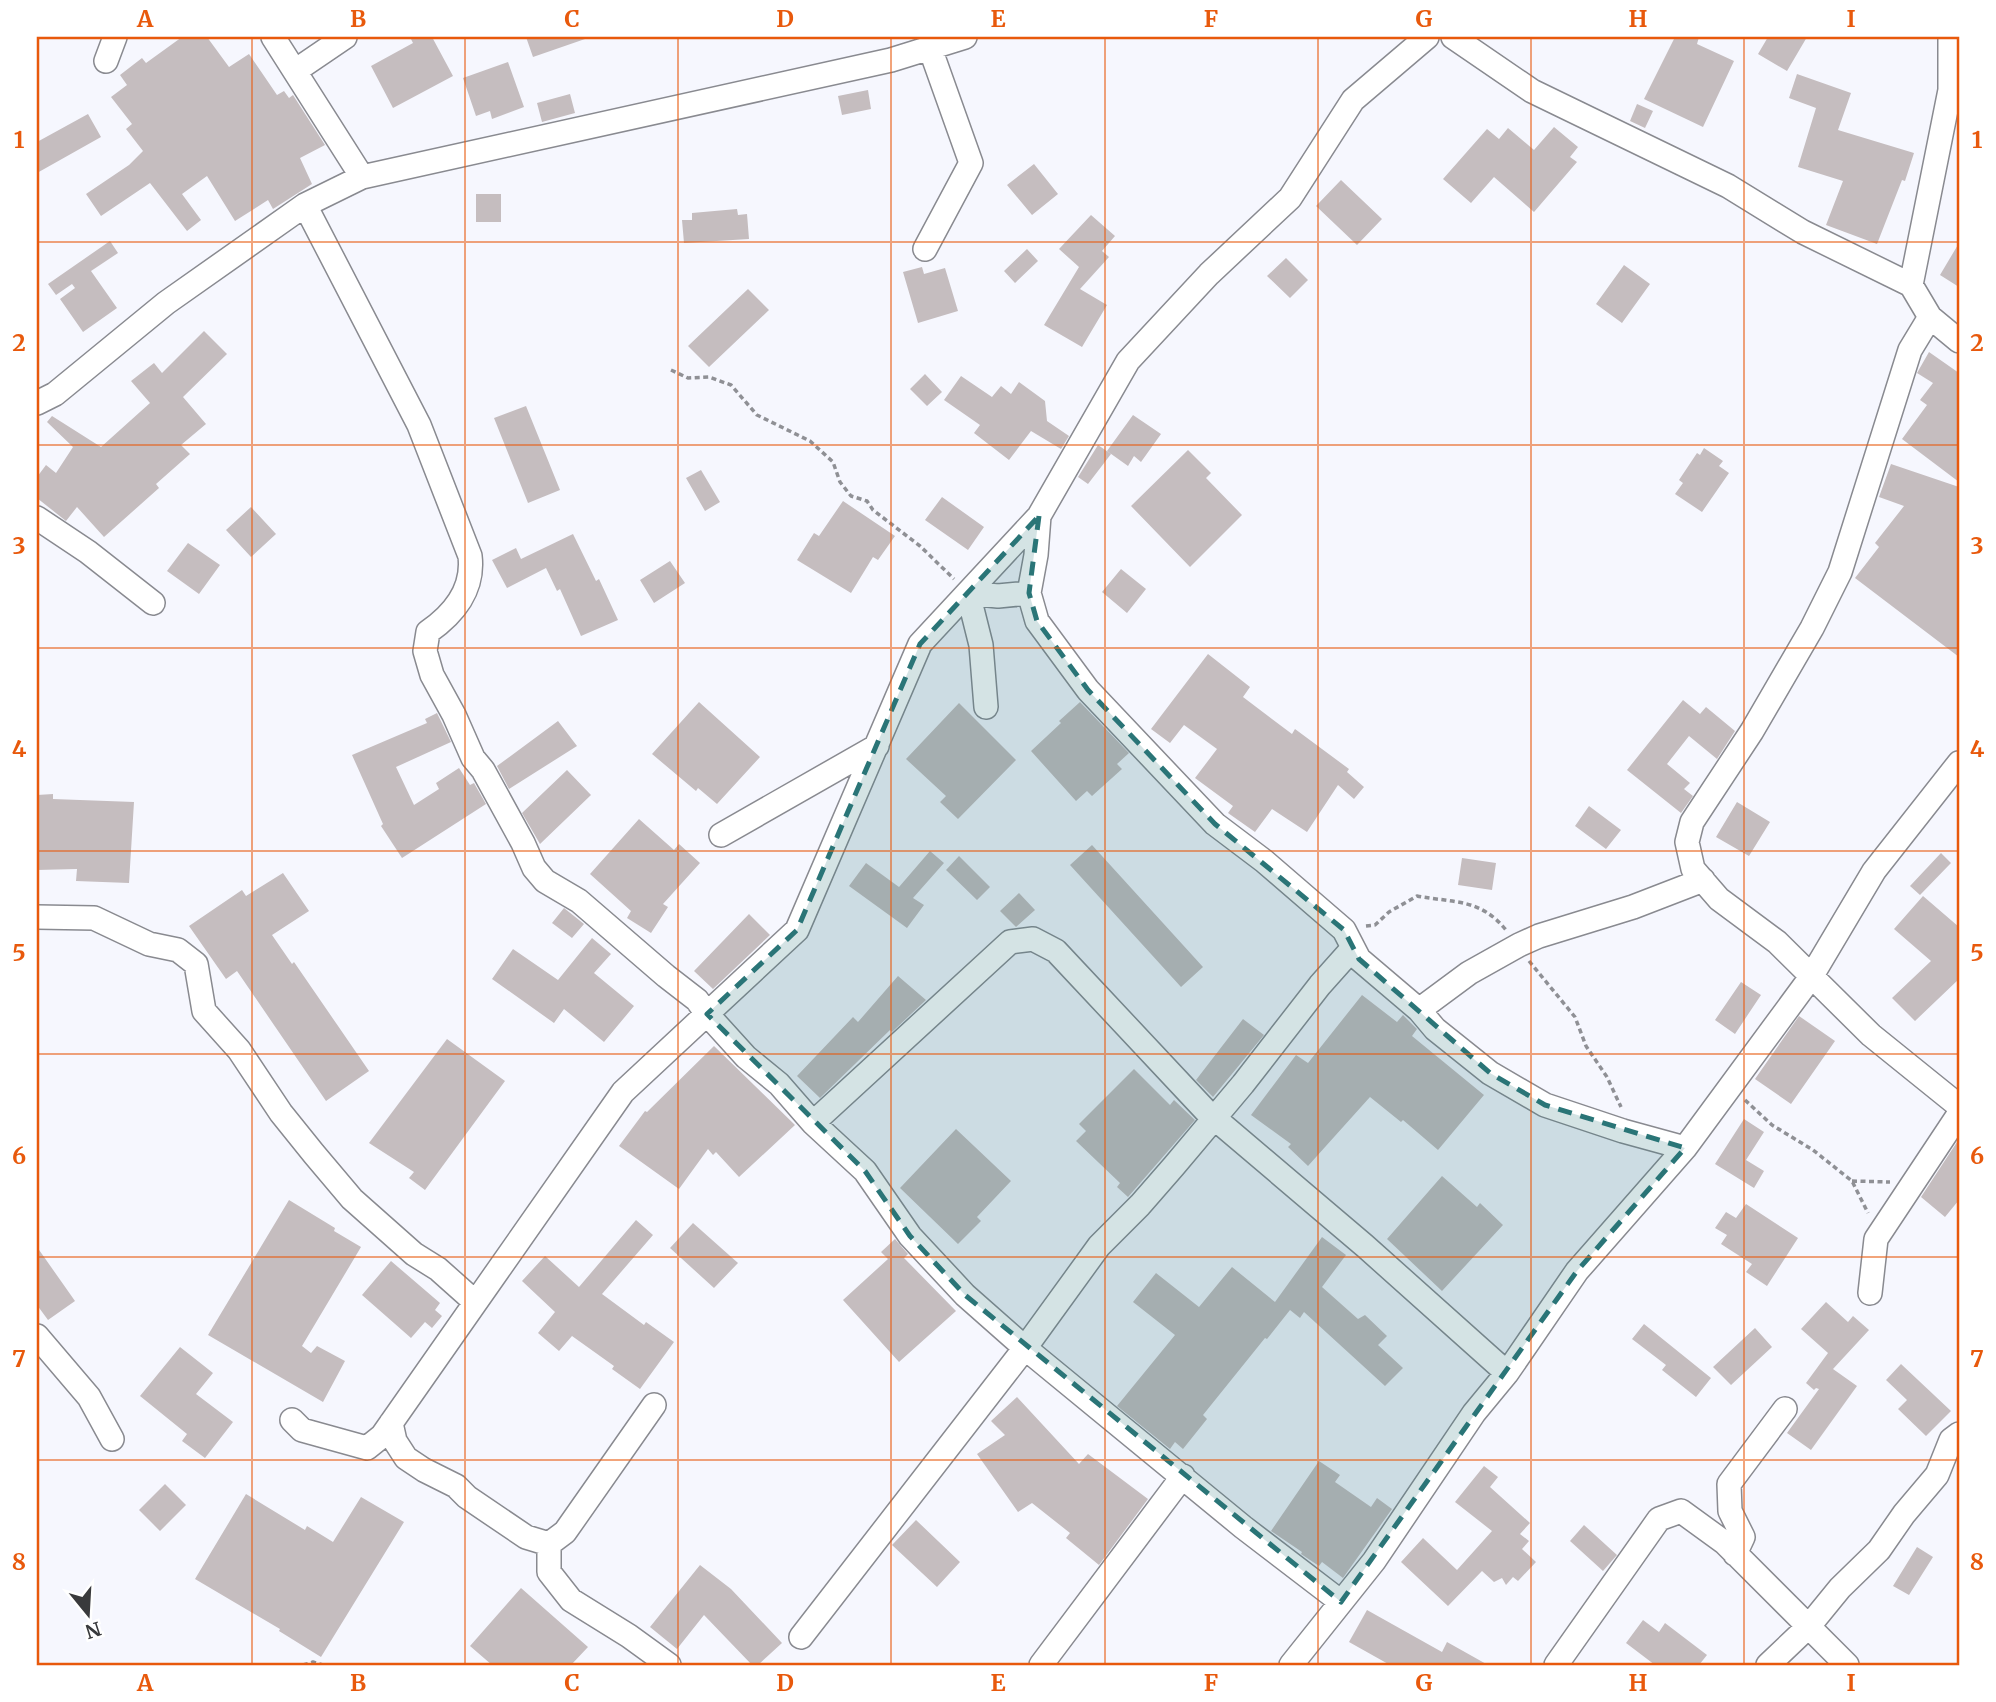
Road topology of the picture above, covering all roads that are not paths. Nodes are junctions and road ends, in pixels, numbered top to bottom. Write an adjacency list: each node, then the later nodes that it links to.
1 (115, 37): 9 (street)
2 (273, 37): 10 (street)
3 (345, 37): 10 (street)
4 (965, 37): 8 (street)
5 (1427, 37): 18 (street)
6 (1453, 37): 14 (street)
7 (1946, 37): 14 (street)
8 (930, 48): 11 (street); 13 (street)
9 (106, 61)
10 (295, 71): 11 (street)
11 (362, 177): 12 (street)
12 (305, 205): 17 (street); 32 (street)
13 (925, 249)
14 (1911, 285): 15 (street)
15 (1930, 317): 16 (street); 27 (street)
16 (1959, 341)
17 (37, 403)
18 (1039, 516): 20 (street); 21 (street)
19 (37, 518): 22 (street)
20 (968, 593): 21 (street); 23 (street); 24 (street)
21 (1029, 593): 29 (street)
22 (153, 603)
23 (986, 707)
24 (877, 746): 26 (street); 32 (street)
25 (1959, 763): 30 (street)
26 (721, 835)
27 (1703, 880): 30 (street); 31 (street)
28 (37, 917): 39 (street)
29 (1349, 939): 31 (street); 35 (street)
30 (1811, 977): 33 (street); 37 (street)
31 (1419, 1010): 37 (street)
32 (706, 1014): 36 (street); 39 (street)
33 (1959, 1106)
34 (1959, 1114): 38 (street)
35 (1214, 1119): 36 (street); 41 (street); 42 (street)
36 (813, 1123): 41 (street)
37 (1685, 1148): 42 (street)
38 (1870, 1293)
39 (475, 1301): 46 (street)
40 (37, 1336): 48 (street)
41 (1025, 1348): 49 (street); 54 (street)
42 (1507, 1373): 52 (street)
43 (654, 1405): 50 (street)
44 (1785, 1409): 51 (street)
45 (292, 1420): 46 (street)
46 (391, 1423): 50 (street)
47 (1959, 1434): 53 (street)
48 (112, 1439)
49 (1183, 1476): 52 (street); 56 (street)
50 (549, 1544): 55 (street)
51 (1735, 1554): 53 (street); 58 (street)
52 (1341, 1602): 57 (street)
53 (1809, 1626): 59 (street); 60 (street)
54 (801, 1637)
55 (669, 1665)
56 (1041, 1665)
57 (1291, 1665)
58 (1556, 1665)
59 (1768, 1665)
60 (1847, 1665)

